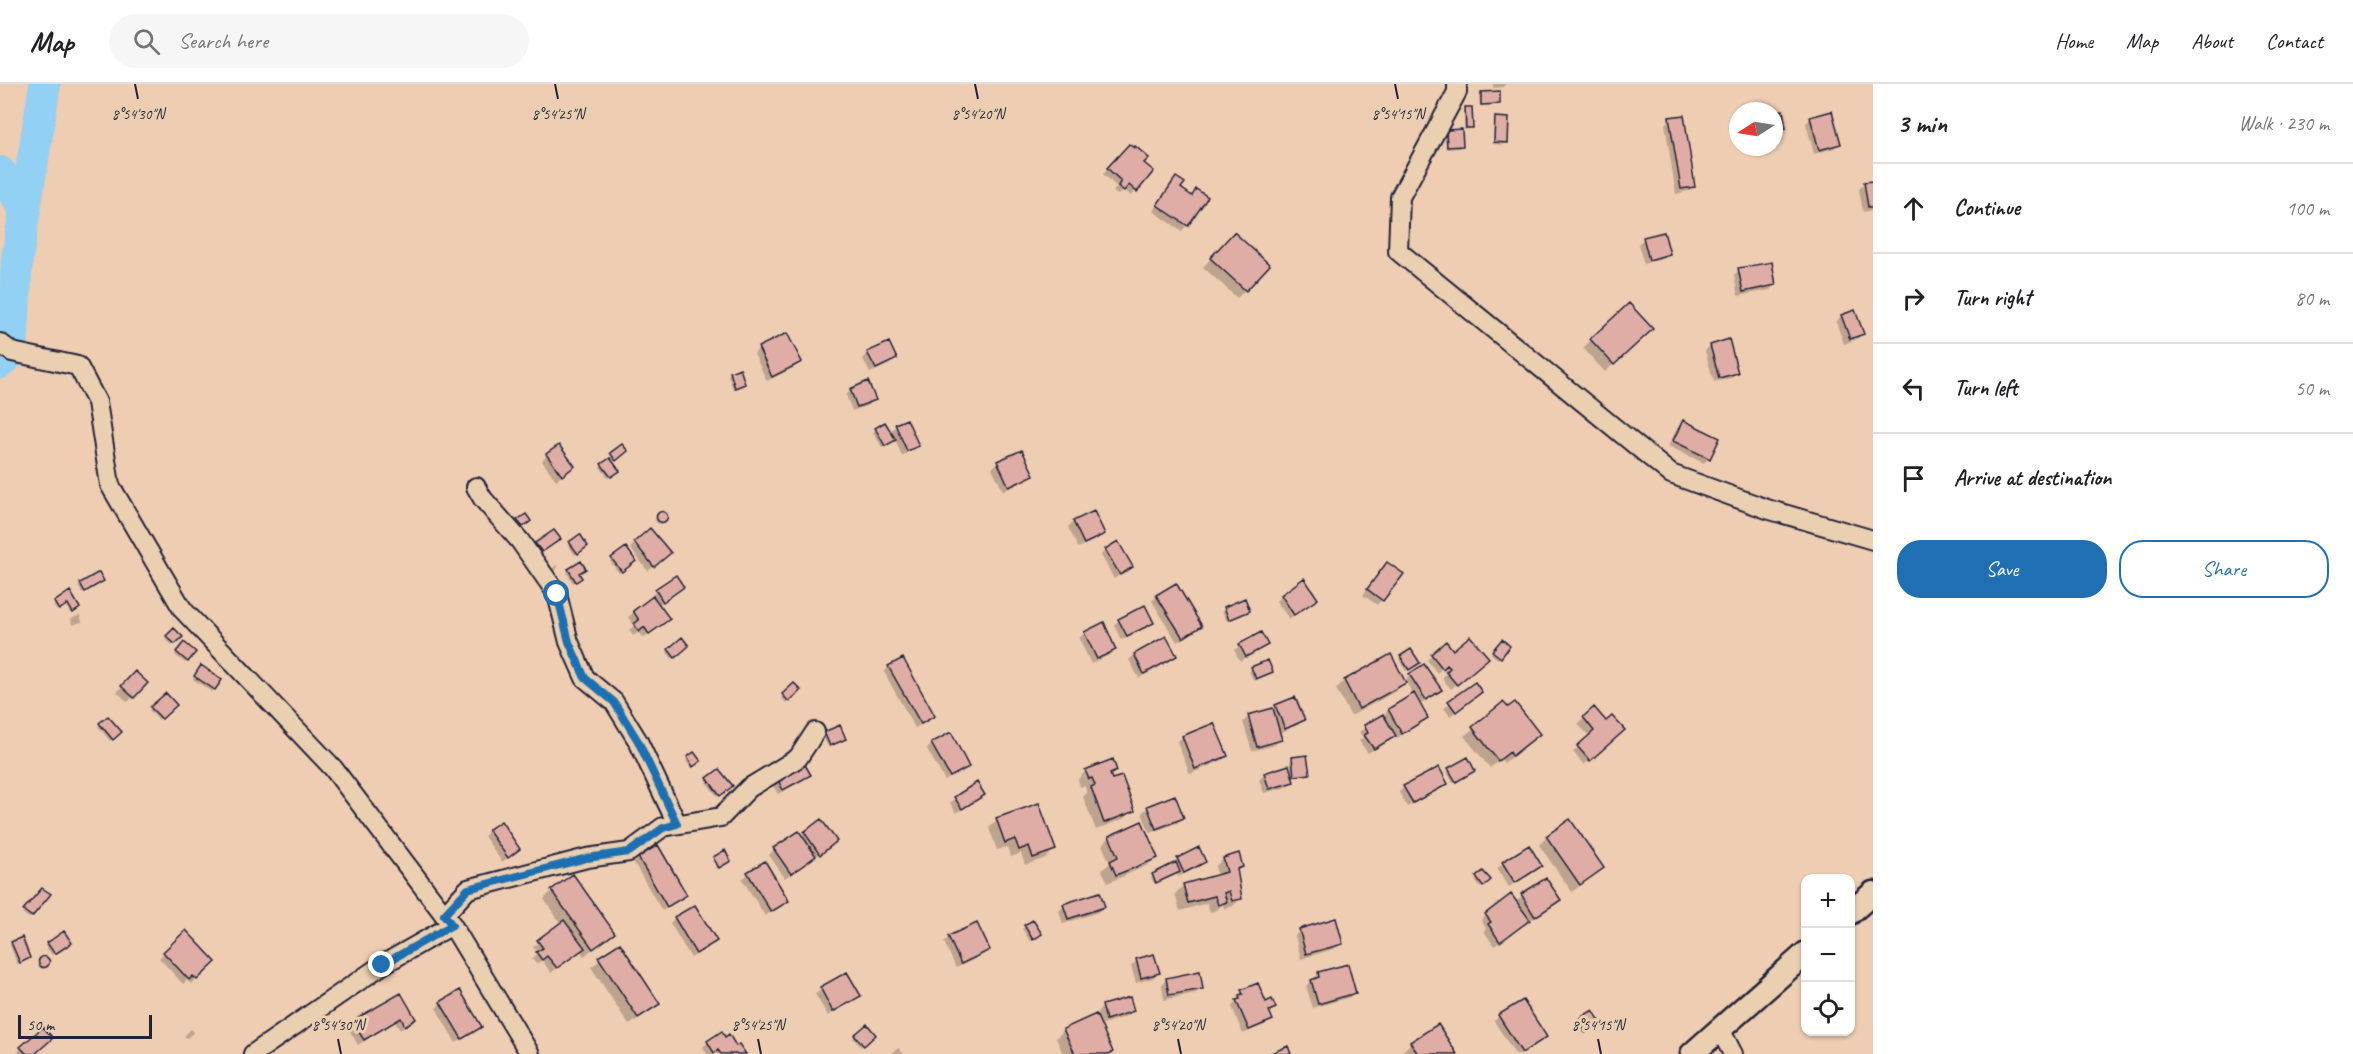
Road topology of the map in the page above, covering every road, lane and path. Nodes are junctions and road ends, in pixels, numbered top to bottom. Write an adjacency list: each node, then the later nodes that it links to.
1 (1457, 84): 4 (street)
2 (0, 343): 9 (street)
3 (476, 487): 6 (street)
4 (1873, 540)
5 (814, 732): 6 (street)
6 (677, 824): 9 (street)
7 (1873, 893): 8 (main road)
8 (1855, 909)
9 (448, 920): 12 (street); 13 (street)
10 (1801, 957): 11 (main road)
11 (1720, 1029): 14 (main road); 15 (street)
12 (253, 1054)
13 (530, 1054)
14 (1692, 1054)
15 (1732, 1054)

